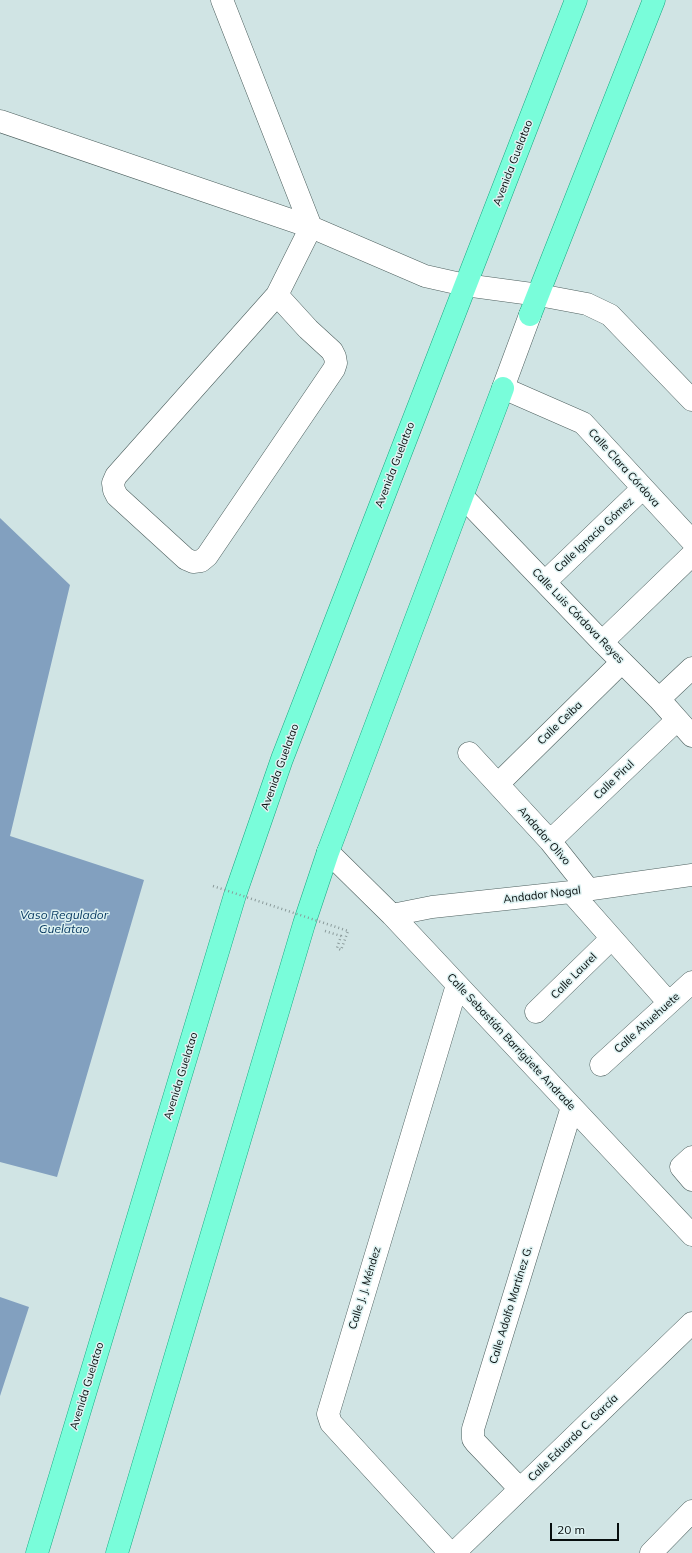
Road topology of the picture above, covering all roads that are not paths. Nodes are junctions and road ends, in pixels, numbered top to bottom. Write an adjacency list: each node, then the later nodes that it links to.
1 (222, 0): 5 (street)
2 (576, 0): 6 (main road, Avenida Guelatao)
3 (654, 0): 8 (main road)
4 (0, 121): 5 (street)
5 (311, 226): 6 (street); 7 (street)
6 (465, 286): 8 (street); 43 (main road, Avenida Guelatao)
7 (277, 295): 7 (street)
8 (539, 295): 9 (main road); 11 (street)
9 (530, 315): 10 (street)
10 (503, 388): 12 (street, Calle Clara Córdova); 13 (main road)
11 (692, 400)
12 (643, 488): 14 (street, Calle Clara Córdova); 16 (street, Calle Ignacio Gómez)
13 (463, 497): 16 (street, Calle Luis Córdova Reyes); 26 (main road)
14 (692, 541)
15 (692, 555): 17 (street)
16 (545, 582): 17 (street, Calle Luis Córdova Reyes)
17 (602, 642): 18 (street, Calle Luis Córdova Reyes)
18 (622, 662): 20 (street, Calle Luis Córdova Reyes); 24 (street, Calle Ceiba)
19 (692, 668): 20 (street)
20 (659, 699): 21 (street, Calle Luis Córdova Reyes)
21 (677, 720): 22 (street, Calle Luis Córdova Reyes); 25 (street, Calle Pirul)
22 (692, 736)
23 (469, 753): 24 (street, Andador Olivo)
24 (498, 784): 25 (street, Andador Olivo)
25 (550, 841): 28 (street, Andador Olivo)
26 (328, 852): 29 (street, Calle Sebastián Barrigüete Andrade); 44 (main road)
27 (692, 876): 28 (street, Andador Nogal)
28 (580, 891): 29 (street, Andador Nogal); 30 (street, Andador Olivo)
29 (392, 915): 32 (street, Calle Sebastián Barrigüete Andrade)
30 (611, 939): 33 (street, Andador Olivo); 34 (street, Calle Laurel)
31 (692, 982): 33 (street, Calle Ahuehuete)
32 (457, 985): 36 (street, Calle Sebastián Barrigüete Andrade); 45 (street, Calle J. J. Méndez)
33 (669, 1003): 35 (street, Calle Ahuehuete)
34 (536, 1012)
35 (601, 1065)
36 (572, 1107): 39 (street, Calle Sebastián Barrigüete Andrade); 41 (street, Calle Adolfo Martínez G.)
37 (692, 1157): 38 (street)
38 (692, 1180)
39 (692, 1235)
40 (692, 1323): 41 (street, Calle Eduardo C. García)
41 (520, 1489): 46 (street, Calle Eduardo C. García)
42 (692, 1511): 47 (street)
43 (37, 1553)
44 (117, 1553)
45 (450, 1553)
46 (454, 1553)
47 (650, 1553)

